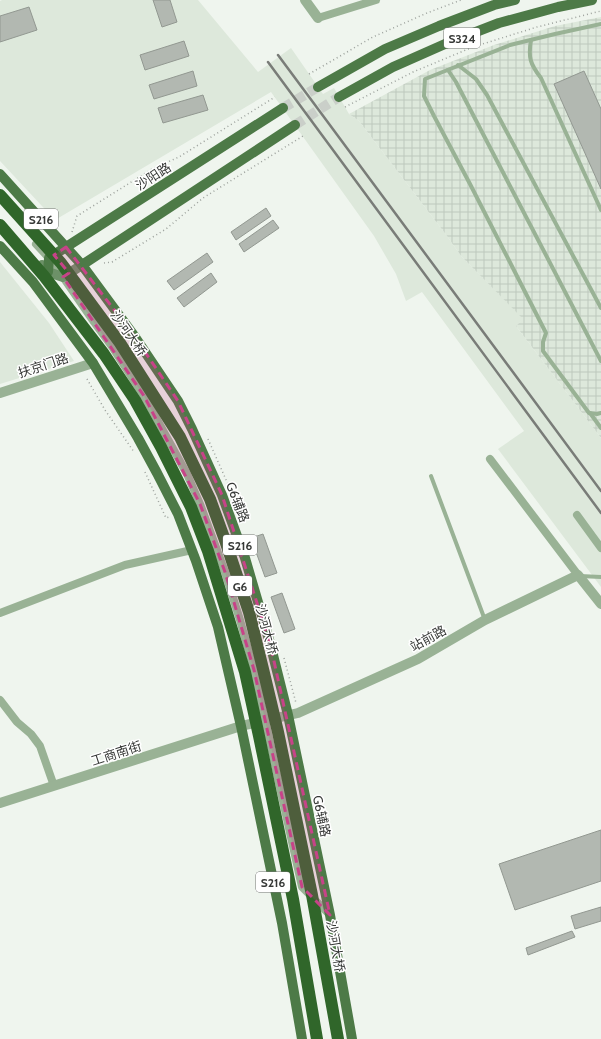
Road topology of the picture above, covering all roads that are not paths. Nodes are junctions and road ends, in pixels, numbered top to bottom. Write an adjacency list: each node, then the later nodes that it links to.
1 (305, 0): 5 (street)
2 (376, 0): 5 (street)
3 (515, 0): 10 (main road, S324)
4 (592, 0): 11 (main road, S324)
5 (318, 18)
6 (601, 24): 7 (lane)
7 (530, 40): 8 (lane); 17 (lane)
8 (458, 65): 9 (lane); 26 (lane)
9 (448, 70): 27 (lane); 30 (lane)
10 (318, 87)
11 (339, 97)
12 (283, 108): 21 (main road, 沙阳路)
13 (295, 125): 23 (main road)
14 (0, 174): 21 (main road, G6辅路 / S216)
15 (0, 195): 52 (highway, 沙河大桥 / G6, bridge)
16 (0, 203): 22 (street)
17 (601, 210)
18 (0, 217): 24 (main road)
19 (0, 225): 51 (highway, G6, bridge)
20 (0, 246): 28 (main road, S216)
21 (66, 247): 22 (main road, 沙阳路); 23 (main road, G6辅路 / S216)
22 (49, 258): 24 (main road); 25 (street)
23 (82, 265): 25 (main road); 44 (main road, G6辅路 / S216)
24 (48, 272): 25 (main road)
25 (62, 277): 45 (street)
26 (601, 308)
27 (601, 361)
28 (93, 363): 29 (street, 扶京门路); 37 (main road, S216)
29 (0, 393)
30 (589, 413): 31 (lane); 32 (lane)
31 (601, 413)
32 (601, 428)
33 (490, 459): 38 (street)
34 (431, 476): 42 (lane)
35 (577, 516): 36 (street)
36 (601, 548)
37 (192, 550): 41 (street); 46 (main road, S216)
38 (578, 576): 39 (lane); 40 (street); 42 (street, 站前路)
39 (601, 577)
40 (601, 604)
41 (0, 613)
42 (485, 620): 44 (street, 站前路)
43 (0, 700): 47 (street)
44 (288, 715): 45 (street, 站前路); 49 (main road, G6辅路 / S216)
45 (266, 721): 46 (street, 工商南街); 49 (street)
46 (241, 726): 47 (street, 工商南街); 50 (main road, S216)
47 (54, 786): 48 (street, 工商南街)
48 (0, 804)
49 (330, 915): 53 (main road, G6辅路 / S216)
50 (302, 1039)
51 (318, 1039)
52 (338, 1039)
53 (352, 1039)

